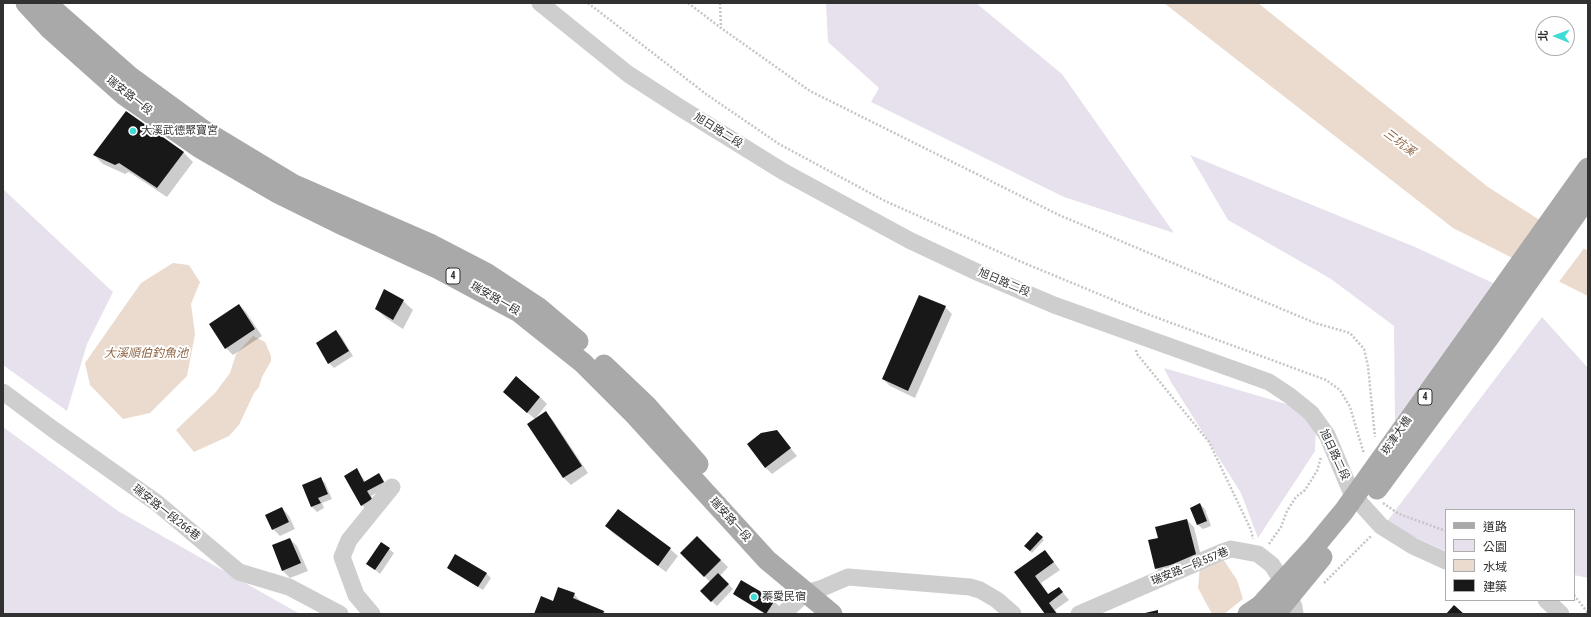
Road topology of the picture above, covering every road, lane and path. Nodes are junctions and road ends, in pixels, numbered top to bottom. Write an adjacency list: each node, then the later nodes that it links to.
1 (26, 3): 22 (main road, 瑞安路一段 / 4)
2 (46, 3): 22 (main road, 瑞安路一段 / 4)
3 (540, 3): 10 (street, 旭日路二段)
4 (588, 3): 14 (path)
5 (688, 3): 7 (path)
6 (720, 3): 7 (path)
7 (721, 28): 13 (path)
8 (1588, 168): 33 (main road, 崁津大橋 / 4, bridge)
9 (1588, 197): 34 (main road, 崁津大橋 / 4, bridge)
10 (1134, 334): 12 (street, 旭日路二段); 19 (path)
11 (3, 392): 26 (street, 瑞安路一段266巷)
12 (1327, 435): 17 (street, 旭日路二段); 19 (path)
13 (1376, 442)
14 (1365, 458)
15 (392, 487): 27 (street)
16 (1383, 502): 18 (path)
17 (1381, 526): 20 (street, 旭日路二段); 21 (path)
18 (1445, 531)
19 (1258, 554): 32 (street, 瑞安路一段557巷); 35 (street, 瑞安路一段557巷)
20 (1445, 560)
21 (1324, 583)
22 (812, 591): 28 (street); 29 (main road, 瑞安路一段 / 4); 30 (main road, 瑞安路一段 / 4); 31 (street)
23 (1575, 596): 25 (path)
24 (1547, 601): 36 (street)
25 (1588, 613)
26 (340, 614)
27 (372, 614)
28 (783, 614)
29 (832, 614)
30 (848, 614)
31 (1013, 614)
32 (1079, 614)
33 (1248, 614)
34 (1273, 614)
35 (1295, 614)
36 (1561, 614)

